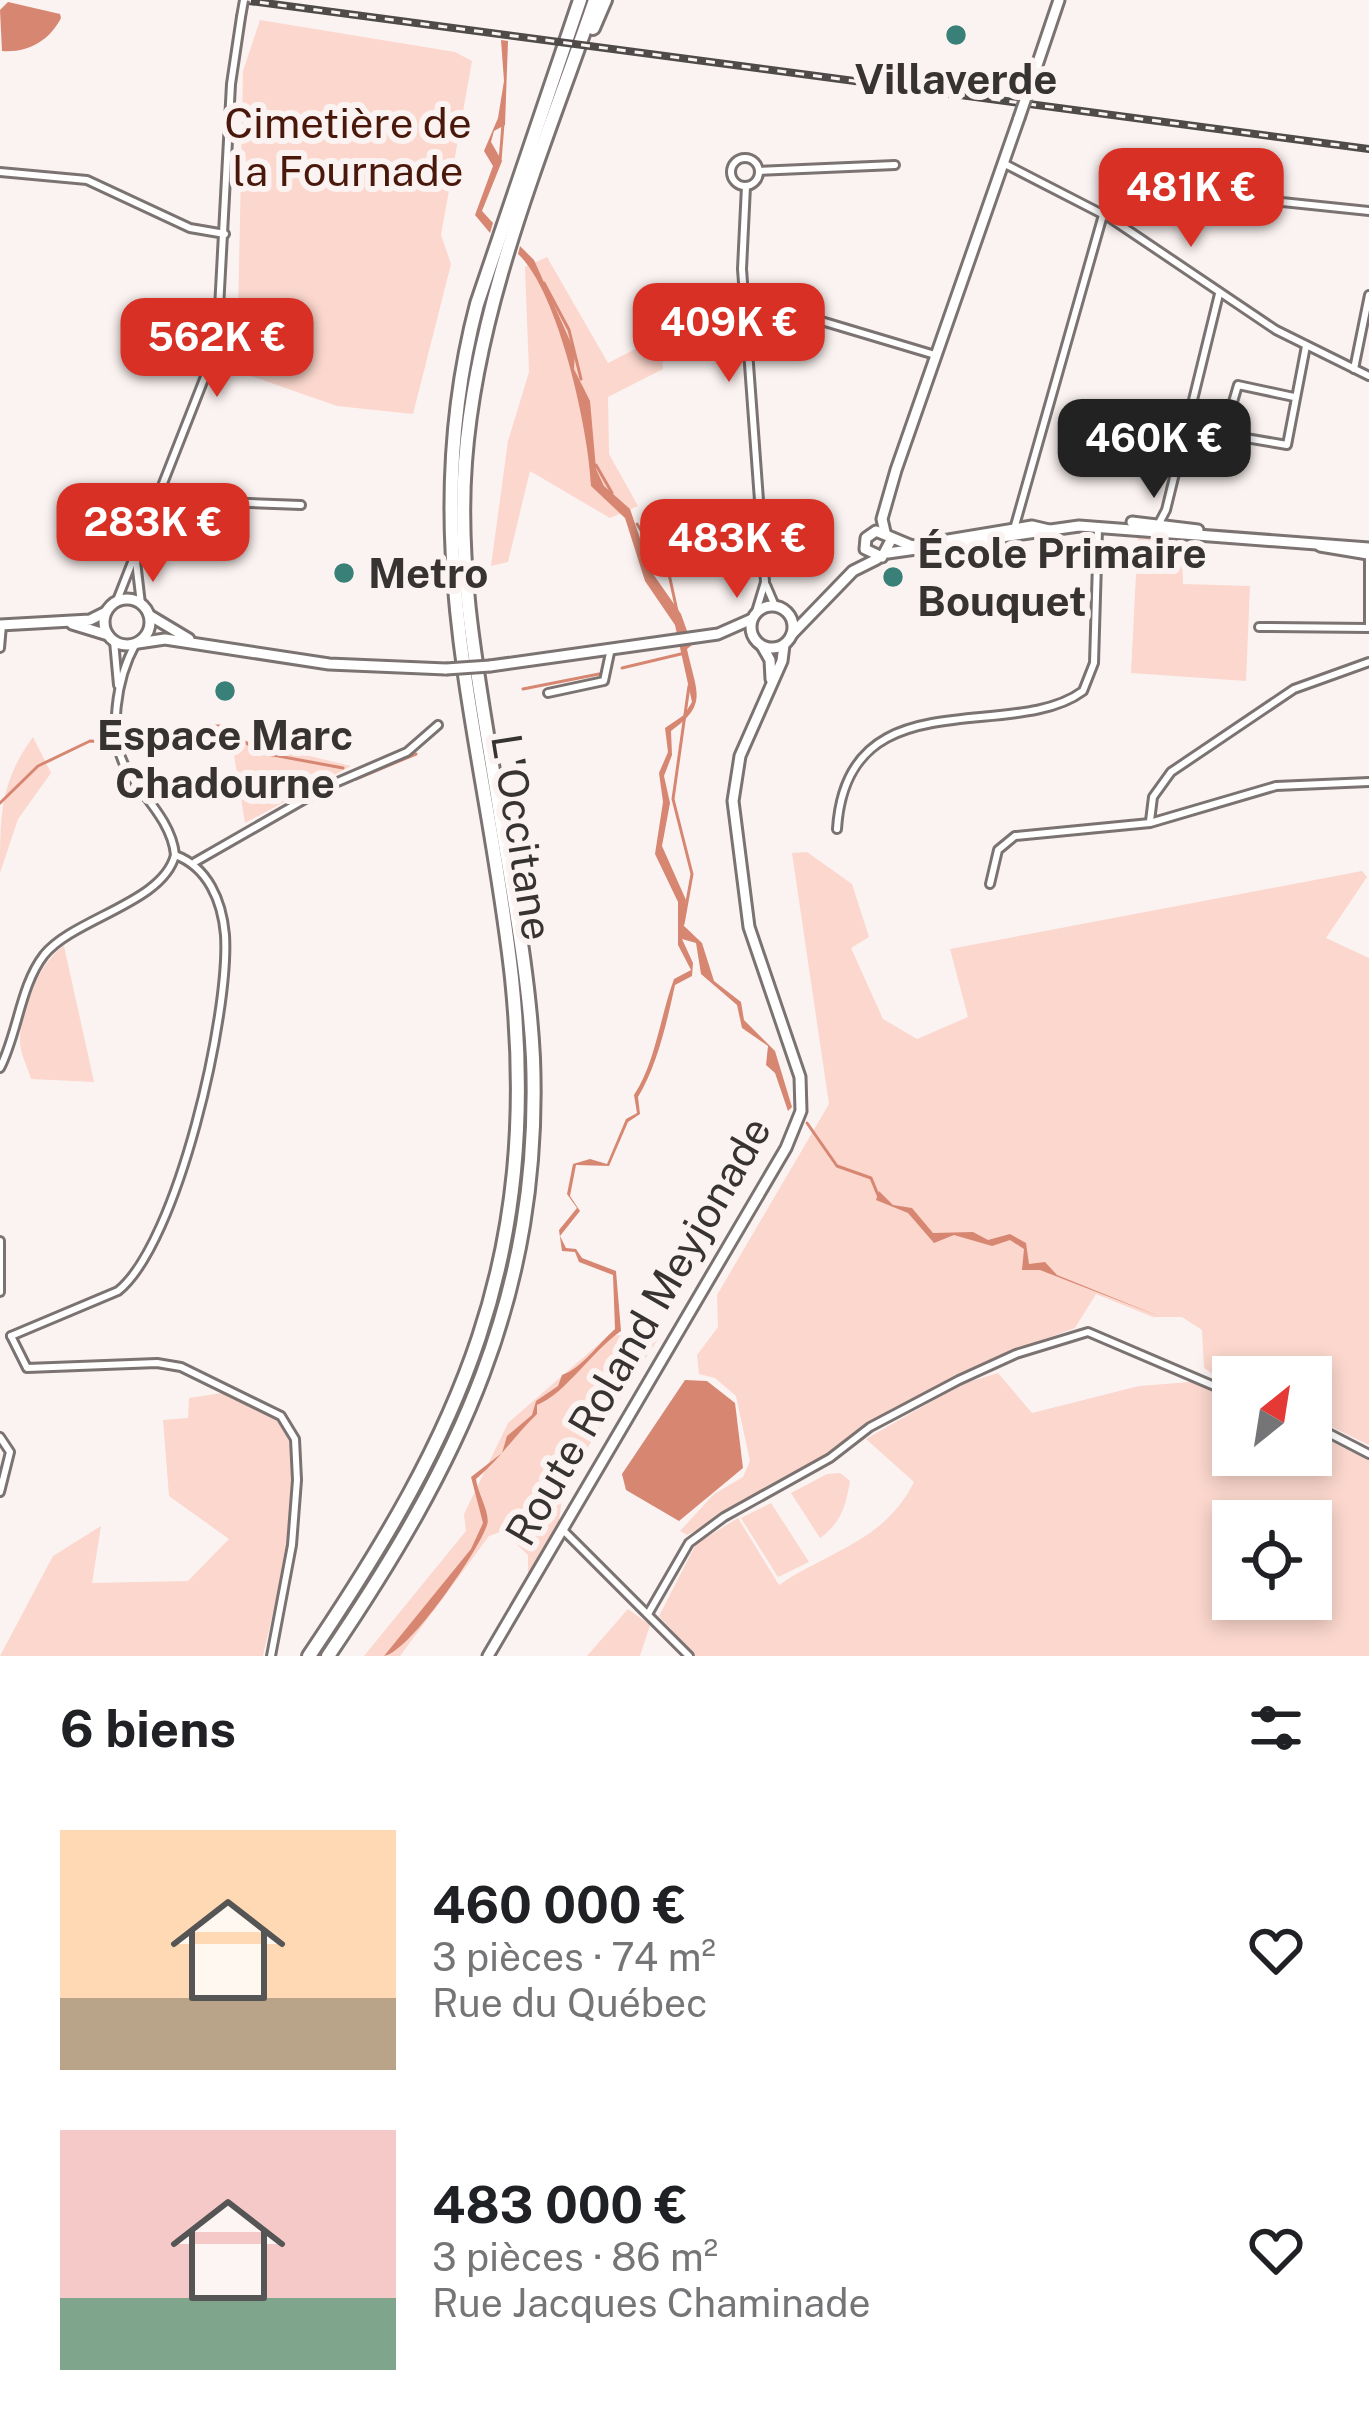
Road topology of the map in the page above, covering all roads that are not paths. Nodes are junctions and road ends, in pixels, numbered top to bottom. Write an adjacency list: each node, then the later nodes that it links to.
1 (244, 0): 14 (street, bridge)
2 (580, 0): 86 (highway, L'Occitane)
3 (595, 0): 6 (highway, L'Occitane)
4 (605, 0): 6 (highway)
5 (1059, 0): 7 (main road, bridge)
6 (571, 71): 87 (highway, L'Occitane)
7 (1003, 163): 13 (street); 19 (main road)
8 (895, 165): 9 (street)
9 (758, 171): 11 (street); 11 (street)
10 (0, 172): 14 (street)
11 (746, 186): 17 (street)
12 (1369, 211): 13 (street)
13 (1103, 215): 15 (street); 26 (street)
14 (225, 235): 24 (street)
15 (1219, 295): 18 (street); 27 (street)
16 (1369, 295): 20 (street)
17 (746, 316): 19 (street); 42 (street)
18 (1306, 346): 20 (street); 22 (street)
19 (936, 356): 23 (main road)
20 (1354, 369): 21 (street)
21 (1369, 376)
22 (1294, 397): 22 (street)
23 (896, 470): 34 (main road); 36 (main road)
24 (156, 490): 25 (street); 38 (street)
25 (301, 505)
26 (1021, 505): 28 (street); 32 (street)
27 (1166, 510): 29 (street); 31 (street)
28 (1032, 526): 32 (main road); 33 (main road)
29 (1157, 527): 30 (main road); 31 (main road)
30 (1102, 528): 33 (main road); 69 (street)
31 (1171, 528): 39 (main road)
32 (1012, 530): 35 (main road)
33 (1052, 531): 35 (main road)
34 (888, 536): 36 (main road); 37 (main road); 40 (main road)
35 (980, 538): 37 (main road)
36 (866, 540): 40 (main road); 41 (main road)
37 (942, 543): 40 (main road)
38 (136, 551): 44 (street); 45 (street)
39 (1369, 552): 50 (street)
40 (884, 556): 41 (main road)
41 (856, 566): 43 (main road, Route Roland Meyjonade)
42 (765, 582): 46 (street); 48 (street)
43 (821, 602): 46 (main road); 54 (main road, Route Roland Meyjonade)
44 (141, 604): 45 (main road); 47 (main road)
45 (112, 607): 49 (main road); 55 (main road)
46 (780, 609): 48 (main road); 54 (main road)
47 (149, 615): 56 (main road); 57 (main road)
48 (754, 617): 53 (main road); 58 (main road)
49 (61, 622): 51 (main road); 55 (main road)
50 (1368, 623): 52 (street)
51 (1, 625): 60 (street)
52 (1259, 627)
53 (718, 634): 58 (main road); 61 (main road)
54 (792, 634): 59 (main road, Route Roland Meyjonade)
55 (111, 638): 56 (main road); 64 (street)
56 (137, 643): 57 (main road); 64 (street)
57 (199, 644): 61 (main road, bridge)
58 (759, 644): 59 (main road); 63 (main road)
59 (784, 645): 63 (main road, Route Roland Meyjonade)
60 (0, 648)
61 (611, 648): 65 (street)
62 (1369, 662): 68 (street)
63 (772, 684): 83 (main road, Route Roland Meyjonade)
64 (119, 688): 70 (street)
65 (548, 692)
66 (438, 725): 71 (street)
67 (1369, 782): 68 (street)
68 (1150, 823): 72 (street)
69 (837, 830)
70 (175, 856): 71 (street); 73 (street)
71 (195, 862): 77 (street)
72 (990, 884)
73 (0, 1068)
74 (0, 1241): 75 (street)
75 (0, 1292)
76 (0, 1331): 77 (street)
77 (10, 1336): 85 (street)
78 (1212, 1385): 84 (street)
79 (1332, 1435): 81 (street)
80 (0, 1438): 82 (street)
81 (1369, 1454)
82 (0, 1492)
83 (562, 1529): 84 (street); 88 (main road, Route Roland Meyjonade)
84 (648, 1614): 89 (street)
85 (271, 1656)
86 (309, 1656)
87 (328, 1656)
88 (488, 1656)
89 (689, 1656)

